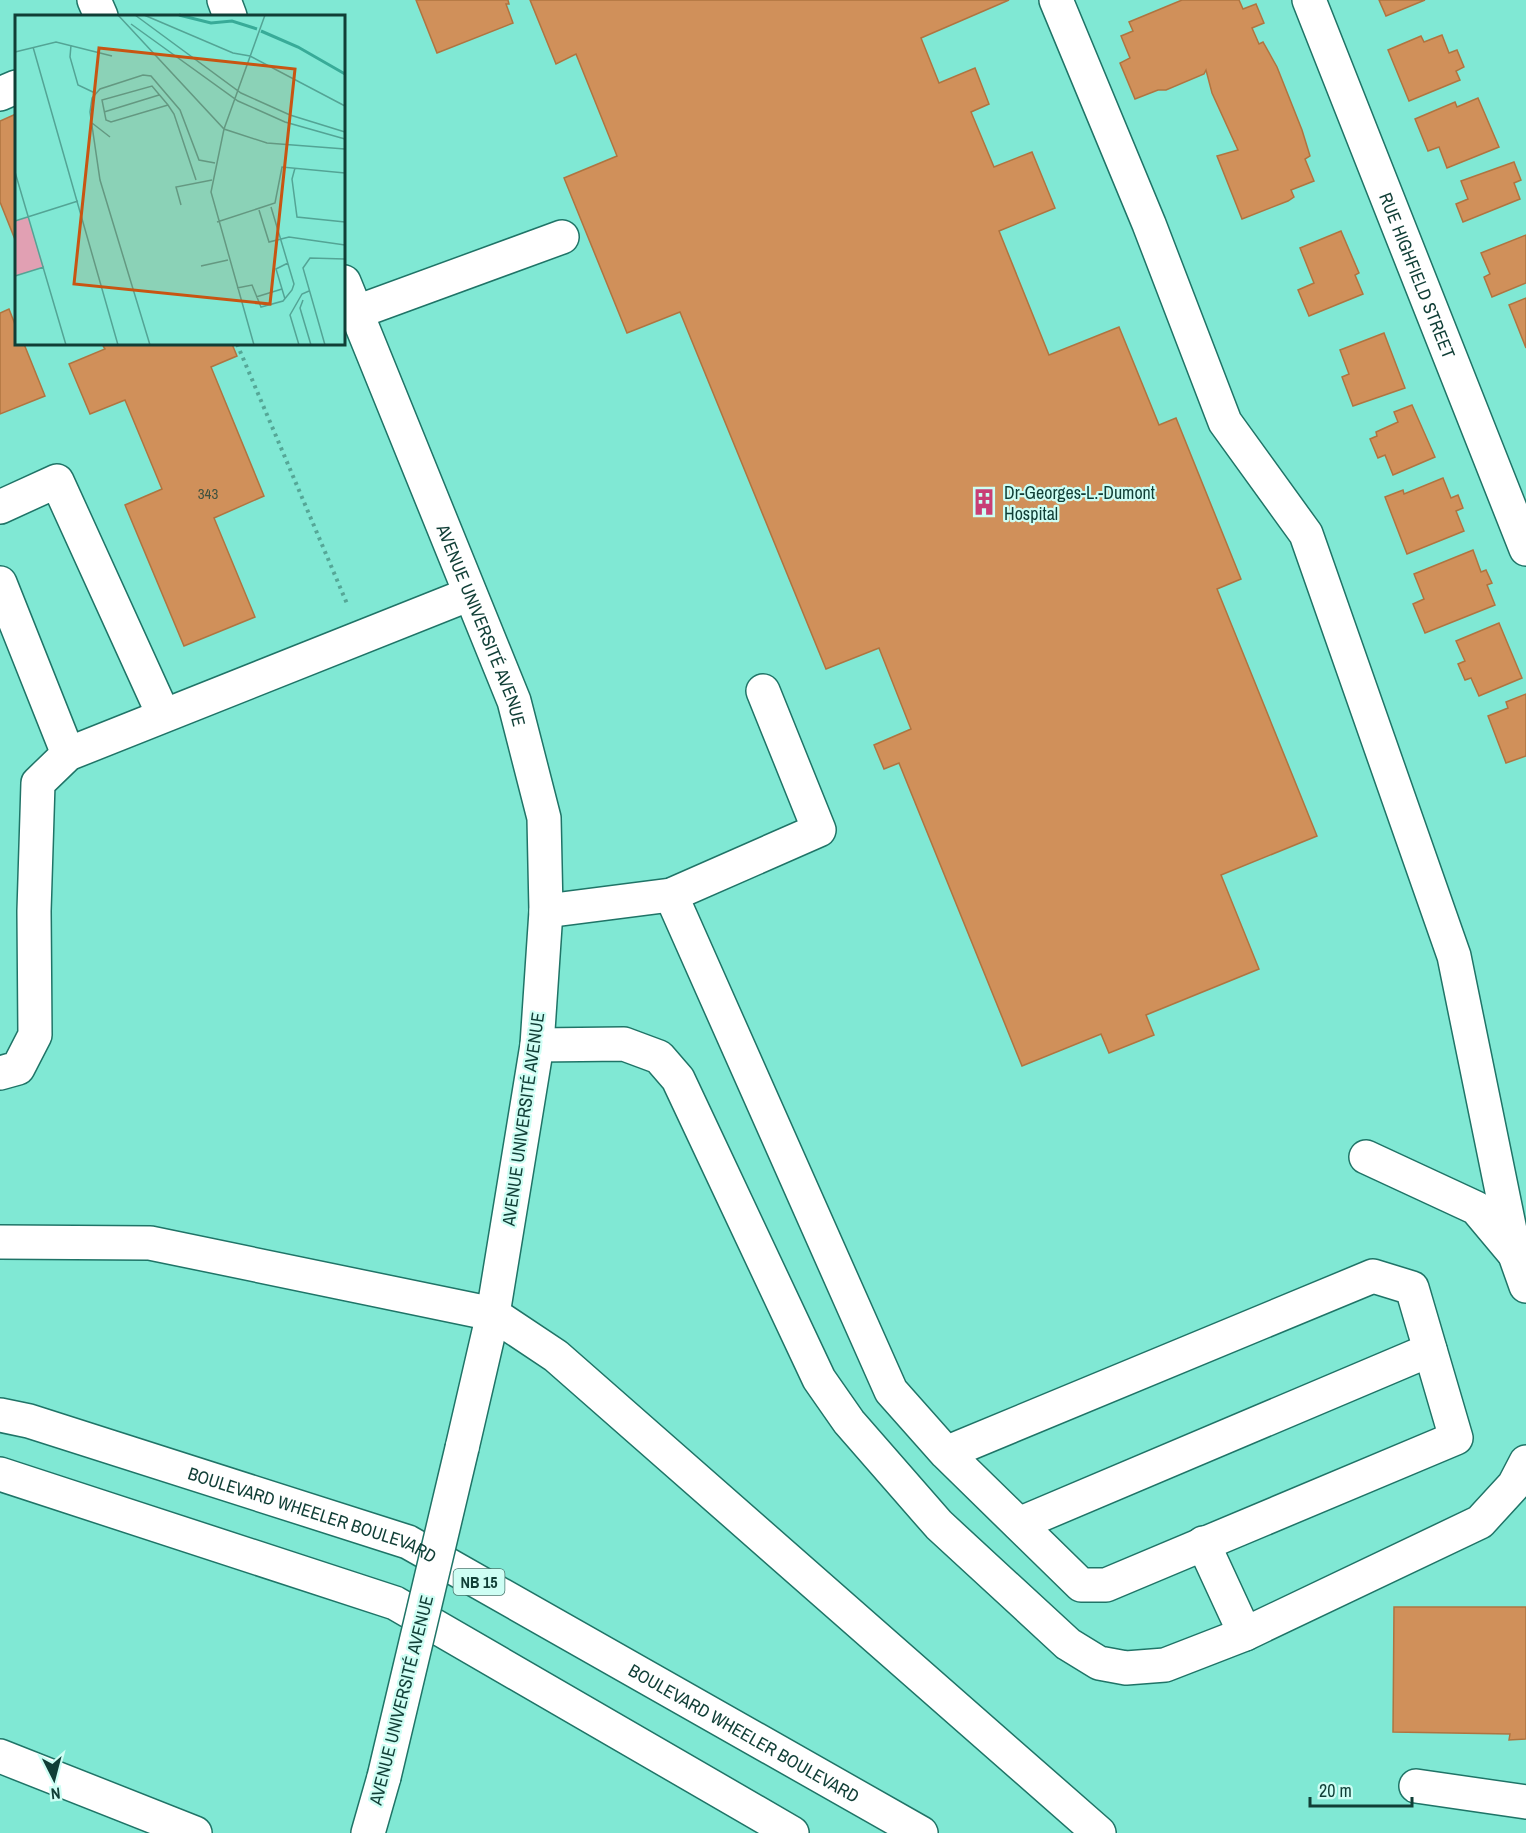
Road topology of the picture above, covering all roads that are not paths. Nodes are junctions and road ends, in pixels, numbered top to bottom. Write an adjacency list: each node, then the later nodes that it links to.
1 (94, 0): 5 (main road)
2 (224, 0): 6 (main road)
3 (1056, 0): 25 (main road)
4 (1309, 0): 13 (main road, RUE HIGHFIELD STREET)
5 (100, 15)
6 (230, 15)
7 (15, 87): 8 (main road)
8 (0, 94)
9 (562, 237): 11 (main road)
10 (345, 284): 11 (main road, AVENUE UNIVERSITÉ AVENUE)
11 (357, 312): 15 (main road, AVENUE UNIVERSITÉ AVENUE)
12 (0, 507): 17 (main road)
13 (1526, 549)
14 (0, 583): 18 (main road)
15 (470, 594): 17 (main road); 20 (main road, AVENUE UNIVERSITÉ AVENUE)
16 (763, 691): 19 (main road)
17 (163, 714): 18 (main road)
18 (68, 754): 22 (main road)
19 (671, 895): 20 (main road); 30 (main road)
20 (546, 910): 21 (main road, AVENUE UNIVERSITÉ AVENUE)
21 (537, 1045): 27 (main road, AVENUE UNIVERSITÉ AVENUE); 35 (main road)
22 (0, 1073)
23 (1366, 1157): 25 (main road)
24 (0, 1242): 27 (main road)
25 (1515, 1255): 26 (main road)
26 (1526, 1286)
27 (493, 1314): 40 (main road, AVENUE UNIVERSITÉ AVENUE, bridge); 43 (main road)
28 (1430, 1350): 30 (main road); 33 (main road); 34 (main road)
29 (0, 1415): 42 (main road, BOULEVARD WHEELER BOULEVARD / NB 15)
30 (946, 1453): 33 (main road)
31 (0, 1474): 41 (main road)
32 (1522, 1478): 35 (main road)
33 (1019, 1524): 34 (main road)
34 (1203, 1543): 35 (main road)
35 (1245, 1634)
36 (0, 1756): 39 (main road)
37 (1416, 1786): 38 (main road)
38 (1526, 1802)
39 (195, 1833)
40 (368, 1833)
41 (792, 1833)
42 (921, 1833)
43 (1099, 1833)

